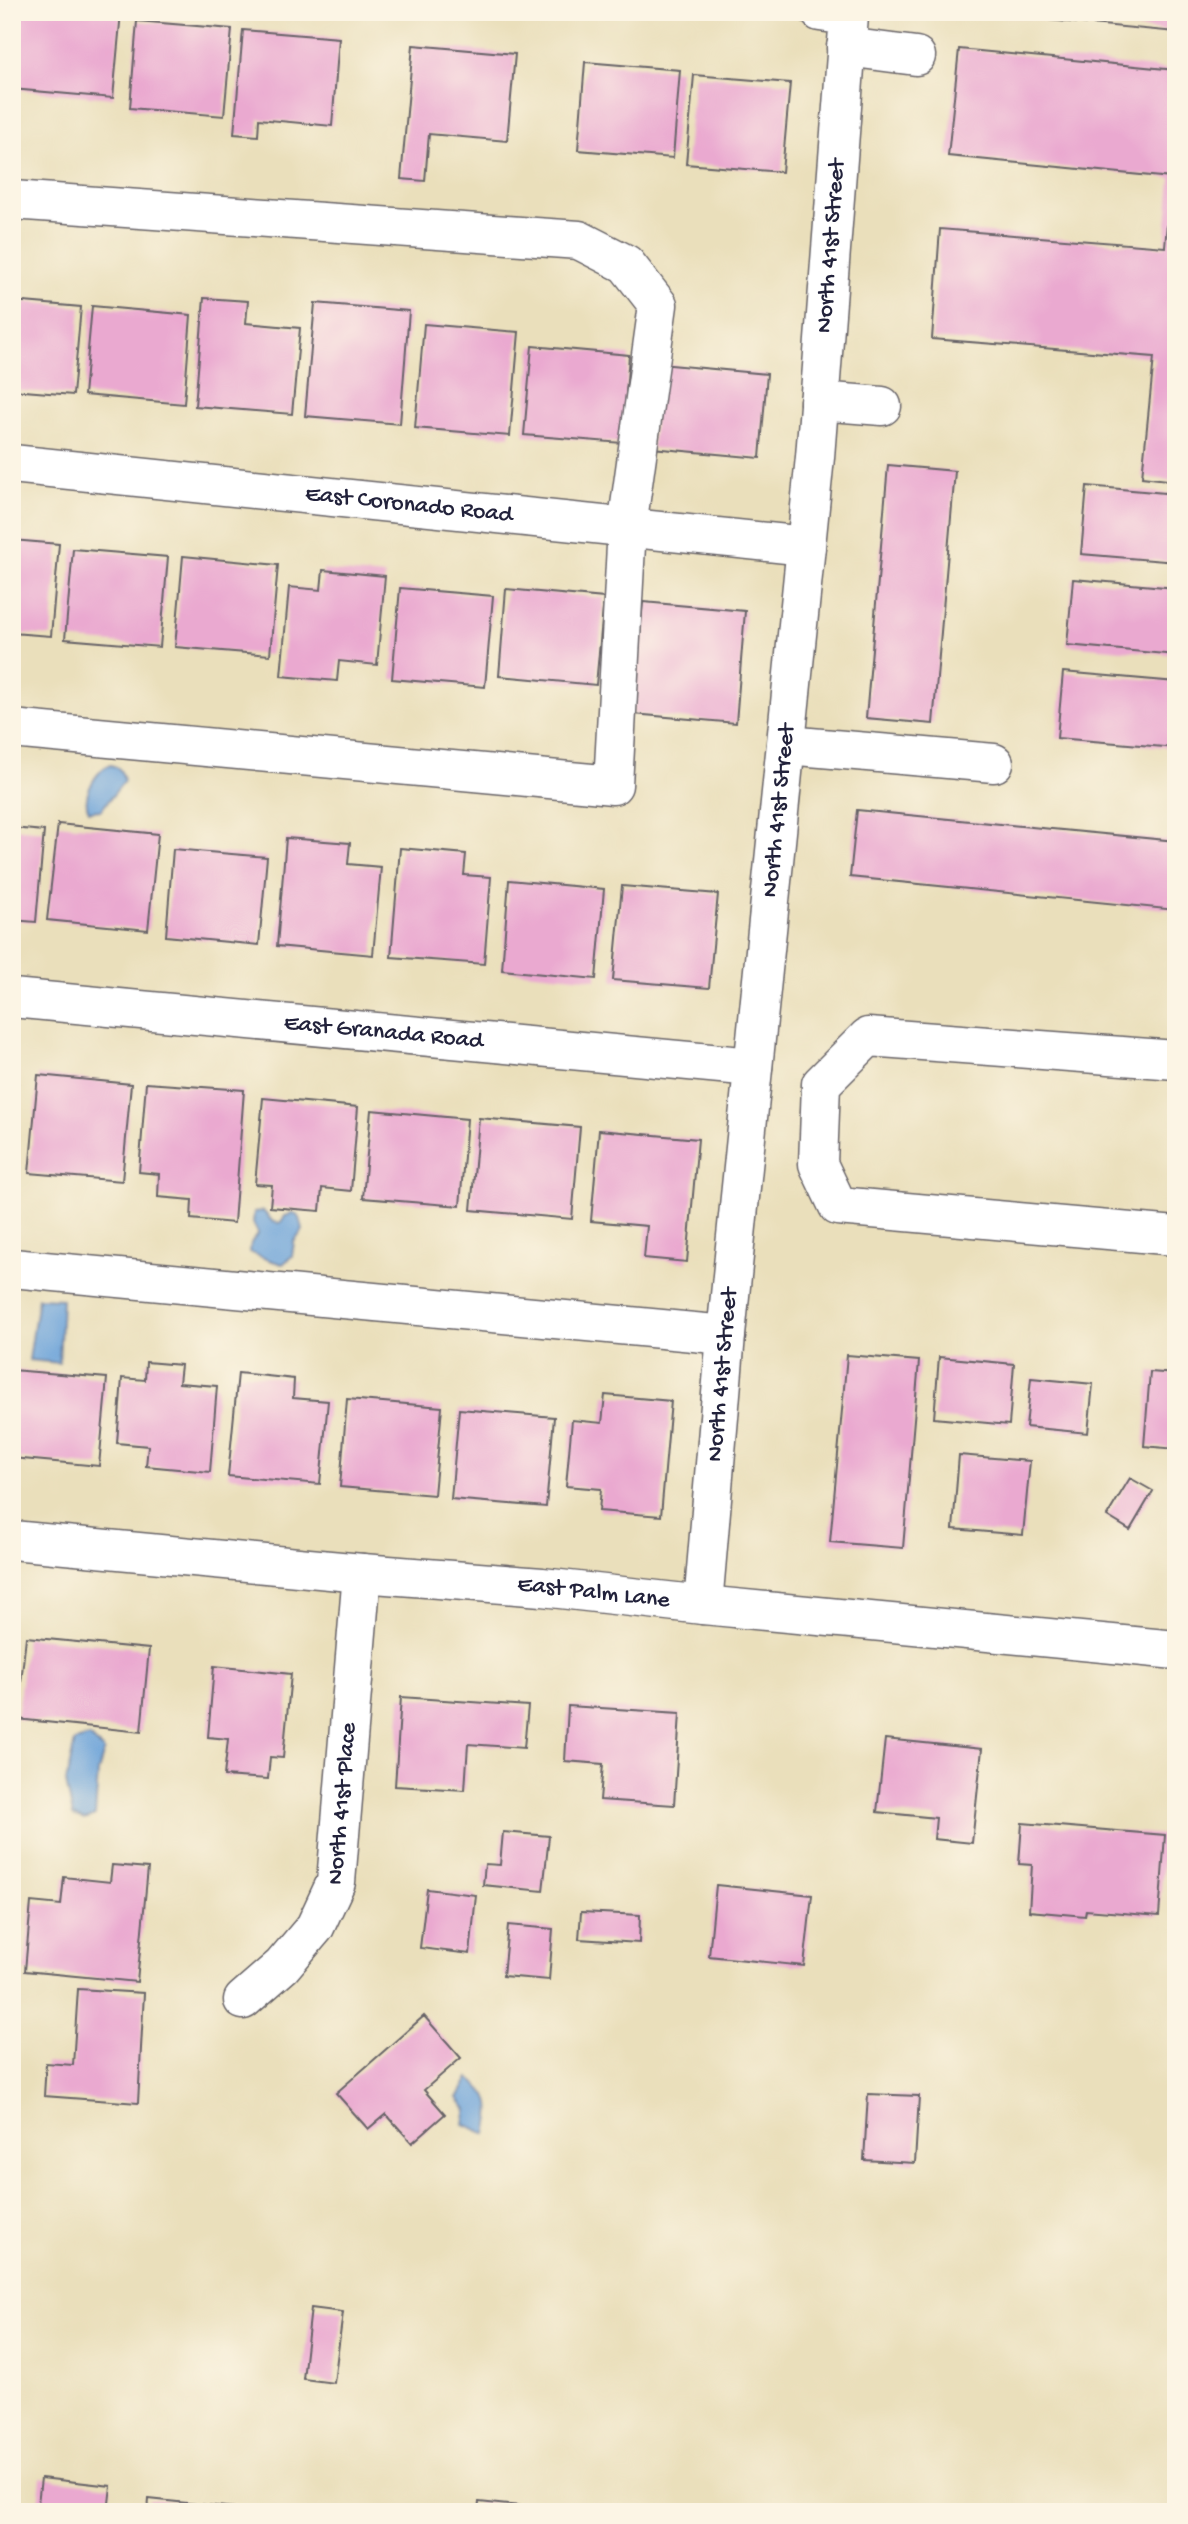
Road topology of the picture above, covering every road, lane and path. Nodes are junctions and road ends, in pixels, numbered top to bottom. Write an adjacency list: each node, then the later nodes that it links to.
1 (838, 25): 2 (street); 4 (street, North 41st Street)
2 (916, 56)
3 (12, 200): 7 (street)
4 (819, 401): 5 (street); 8 (street, North 41st Street)
5 (882, 406)
6 (12, 464): 7 (street, East Coronado Road)
7 (627, 527): 8 (street, East Coronado Road); 9 (street)
8 (806, 546): 10 (street, North 41st Street)
9 (12, 729)
10 (787, 746): 11 (street); 14 (street, North 41st Street)
11 (994, 763)
12 (12, 998): 14 (street, East Granada Road)
13 (1176, 1060): 15 (street)
14 (753, 1067): 17 (street, North 41st Street)
15 (1176, 1236)
16 (12, 1268): 17 (street)
17 (726, 1335): 20 (street, North 41st Street)
18 (12, 1540): 19 (street, East Palm Lane)
19 (362, 1573): 20 (street, East Palm Lane); 22 (street, North 41st Place)
20 (703, 1605): 21 (street, East Palm Lane)
21 (1176, 1650)
22 (243, 2000)

